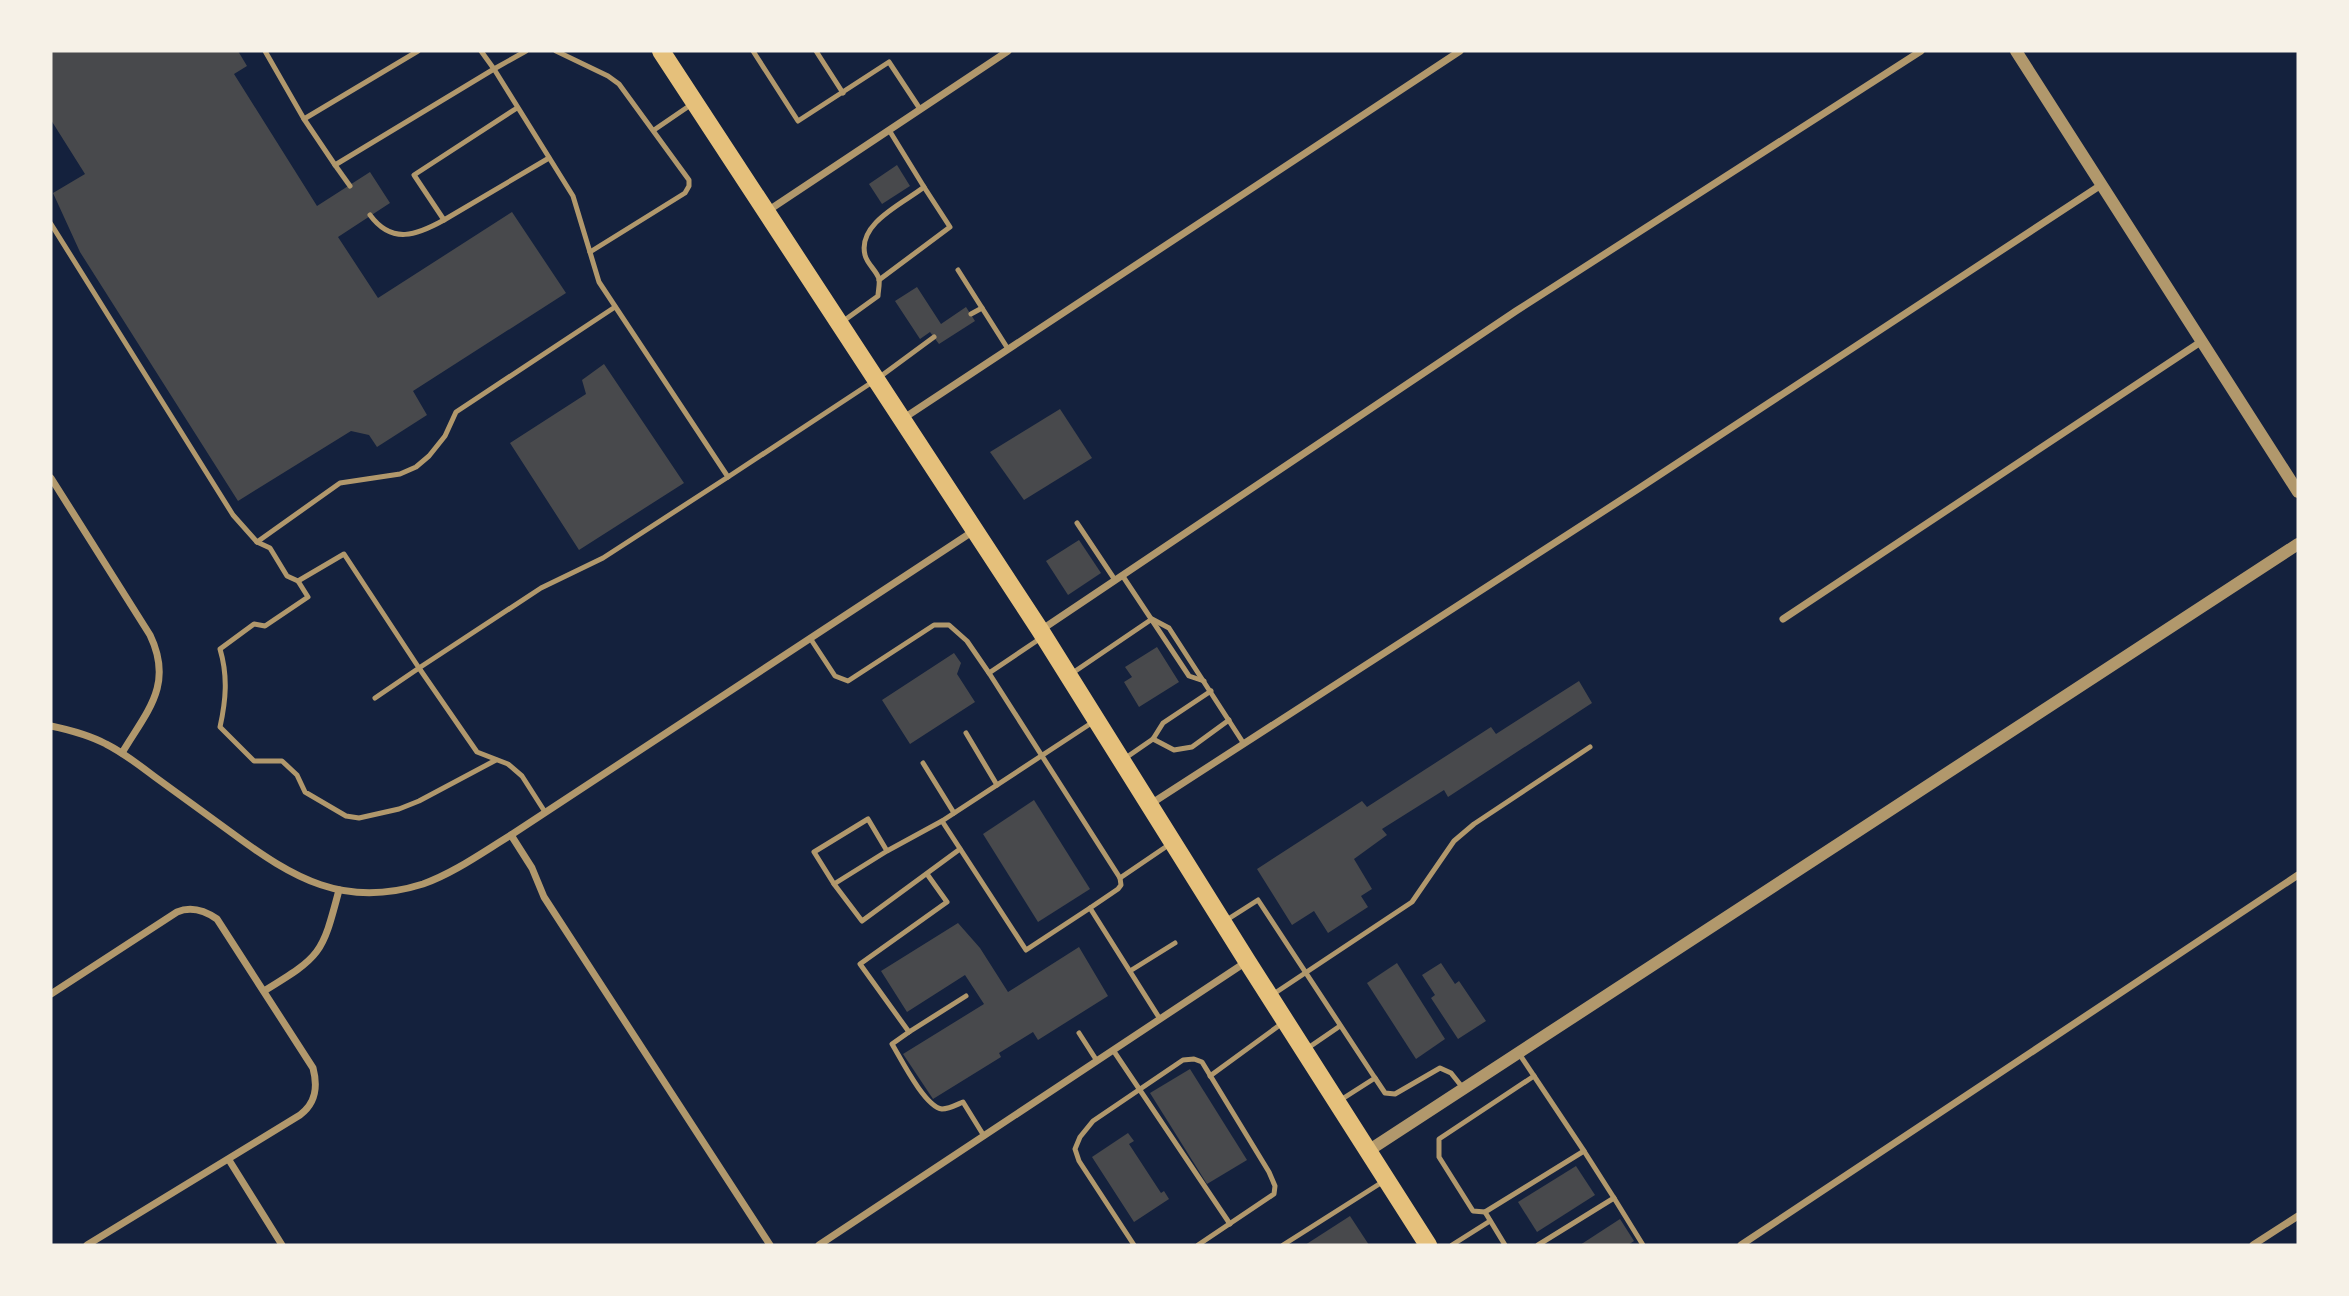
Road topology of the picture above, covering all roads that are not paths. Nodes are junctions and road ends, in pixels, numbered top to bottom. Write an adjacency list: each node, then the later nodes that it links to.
1 (265, 51): 18 (lane)
2 (418, 51): 18 (lane)
3 (481, 51): 13 (lane)
4 (526, 51): 13 (lane)
5 (556, 51): 19 (lane)
6 (662, 51): 15 (main road)
7 (753, 51): 14 (lane)
8 (816, 51): 14 (lane)
9 (1008, 51): 17 (street)
10 (1460, 51): 39 (street)
11 (1921, 51): 49 (street)
12 (2015, 51): 23 (street)
13 (494, 69): 16 (lane); 22 (lane)
14 (843, 93): 17 (lane)
15 (694, 102): 19 (lane); 26 (main road)
16 (517, 108): 21 (lane); 28 (lane)
17 (920, 109): 20 (street)
18 (304, 118): 22 (lane)
19 (654, 130): 30 (lane)
20 (888, 130): 25 (lane); 26 (street)
21 (549, 158): 28 (lane); 30 (lane)
22 (335, 165): 24 (lane)
23 (2101, 185): 38 (street); 67 (street)
24 (350, 186)
25 (924, 187): 32 (lane); 32 (lane)
26 (765, 212): 36 (main road)
27 (370, 215): 28 (lane)
28 (444, 220)
29 (51, 224): 47 (lane)
30 (590, 251): 33 (lane)
31 (958, 270): 34 (lane)
32 (879, 280): 36 (lane)
33 (615, 307): 42 (lane); 47 (lane)
34 (982, 308): 35 (lane); 39 (lane)
35 (971, 314)
36 (840, 324): 40 (main road)
37 (934, 337): 40 (lane)
38 (2202, 341): 44 (street); 53 (street)
39 (1008, 349): 41 (street)
40 (877, 379): 41 (main road); 42 (lane)
41 (903, 418): 46 (main road)
42 (728, 477): 56 (lane)
43 (51, 478): 69 (street)
44 (2298, 492)
45 (1077, 523): 50 (lane)
46 (975, 530): 54 (main road); 55 (street)
47 (257, 542): 51 (lane)
48 (2298, 544): 105 (street)
49 (1122, 575): 50 (street); 52 (lane)
50 (1115, 580): 54 (street)
51 (298, 581): 56 (lane); 71 (lane)
52 (1152, 619): 58 (lane); 59 (lane); 59 (lane)
53 (1783, 619)
54 (1042, 633): 57 (lane); 58 (main road)
55 (810, 638): 57 (lane); 76 (street)
56 (419, 668): 61 (lane); 71 (lane)
57 (989, 673): 70 (lane)
58 (1069, 676): 63 (main road)
59 (1205, 682): 60 (lane)
60 (1211, 691): 62 (lane); 66 (lane)
61 (375, 698)
62 (1229, 720): 66 (lane); 67 (lane)
63 (1096, 721): 70 (lane); 72 (main road)
64 (51, 726): 69 (street)
65 (966, 733): 74 (lane)
66 (1153, 739): 72 (lane)
67 (1244, 744): 75 (street)
68 (1590, 747): 93 (lane)
69 (122, 753): 87 (street)
70 (1042, 755): 74 (lane); 85 (lane)
71 (496, 760): 76 (lane)
72 (1121, 761): 75 (main road)
73 (923, 763): 77 (lane)
74 (997, 785): 77 (lane)
75 (1149, 806): 80 (main road)
76 (545, 812): 79 (street)
77 (954, 813): 78 (lane)
78 (942, 821): 81 (lane); 82 (lane)
79 (511, 835): 87 (street); 125 (street)
80 (1172, 843): 85 (lane); 89 (main road)
81 (960, 849): 83 (lane); 88 (lane)
82 (887, 850): 86 (lane); 86 (lane)
83 (927, 874): 86 (lane); 101 (lane)
84 (2298, 876): 135 (street)
85 (1120, 878): 88 (lane)
86 (834, 884)
87 (339, 890): 94 (street)
88 (1090, 908): 92 (lane)
89 (1222, 922): 91 (main road); 93 (lane)
90 (1175, 943): 92 (lane)
91 (1247, 961): 97 (main road); 98 (street)
92 (1130, 971): 98 (lane)
93 (1305, 973): 97 (lane); 100 (lane)
94 (264, 991): 95 (street); 116 (street)
95 (51, 994)
96 (966, 996): 101 (lane)
97 (1269, 997): 99 (main road)
98 (1160, 1019): 103 (street)
99 (1285, 1022): 104 (main road); 107 (lane)
100 (1340, 1026): 104 (lane); 109 (lane)
101 (909, 1032): 113 (lane)
102 (1079, 1032): 106 (lane)
103 (1113, 1050): 106 (street); 111 (lane)
104 (1304, 1051): 112 (main road)
105 (1518, 1052): 108 (lane); 110 (street)
106 (1097, 1061): 113 (street)
107 (1210, 1076): 111 (lane); 122 (lane)
108 (1534, 1076): 115 (lane); 119 (lane)
109 (1374, 1078): 110 (lane); 112 (lane)
110 (1463, 1088): 114 (street)
111 (1139, 1090): 122 (lane); 127 (lane)
112 (1337, 1103): 114 (main road)
113 (984, 1136): 126 (street)
114 (1368, 1151): 117 (main road)
115 (1584, 1151): 118 (lane); 119 (lane)
116 (229, 1160): 123 (street); 124 (street)
117 (1386, 1180): 129 (lane); 130 (main road)
118 (1614, 1198): 133 (lane); 134 (lane)
119 (1485, 1212): 121 (lane)
120 (2298, 1216): 136 (street)
121 (1490, 1222): 131 (lane); 132 (lane)
122 (1230, 1224): 128 (lane)
123 (87, 1245)
124 (282, 1245)
125 (770, 1245)
126 (819, 1245)
127 (1134, 1245)
128 (1198, 1245)
129 (1283, 1245)
130 (1428, 1245)
131 (1452, 1245)
132 (1505, 1245)
133 (1538, 1245)
134 (1643, 1245)
135 (1741, 1245)
136 (2253, 1245)

